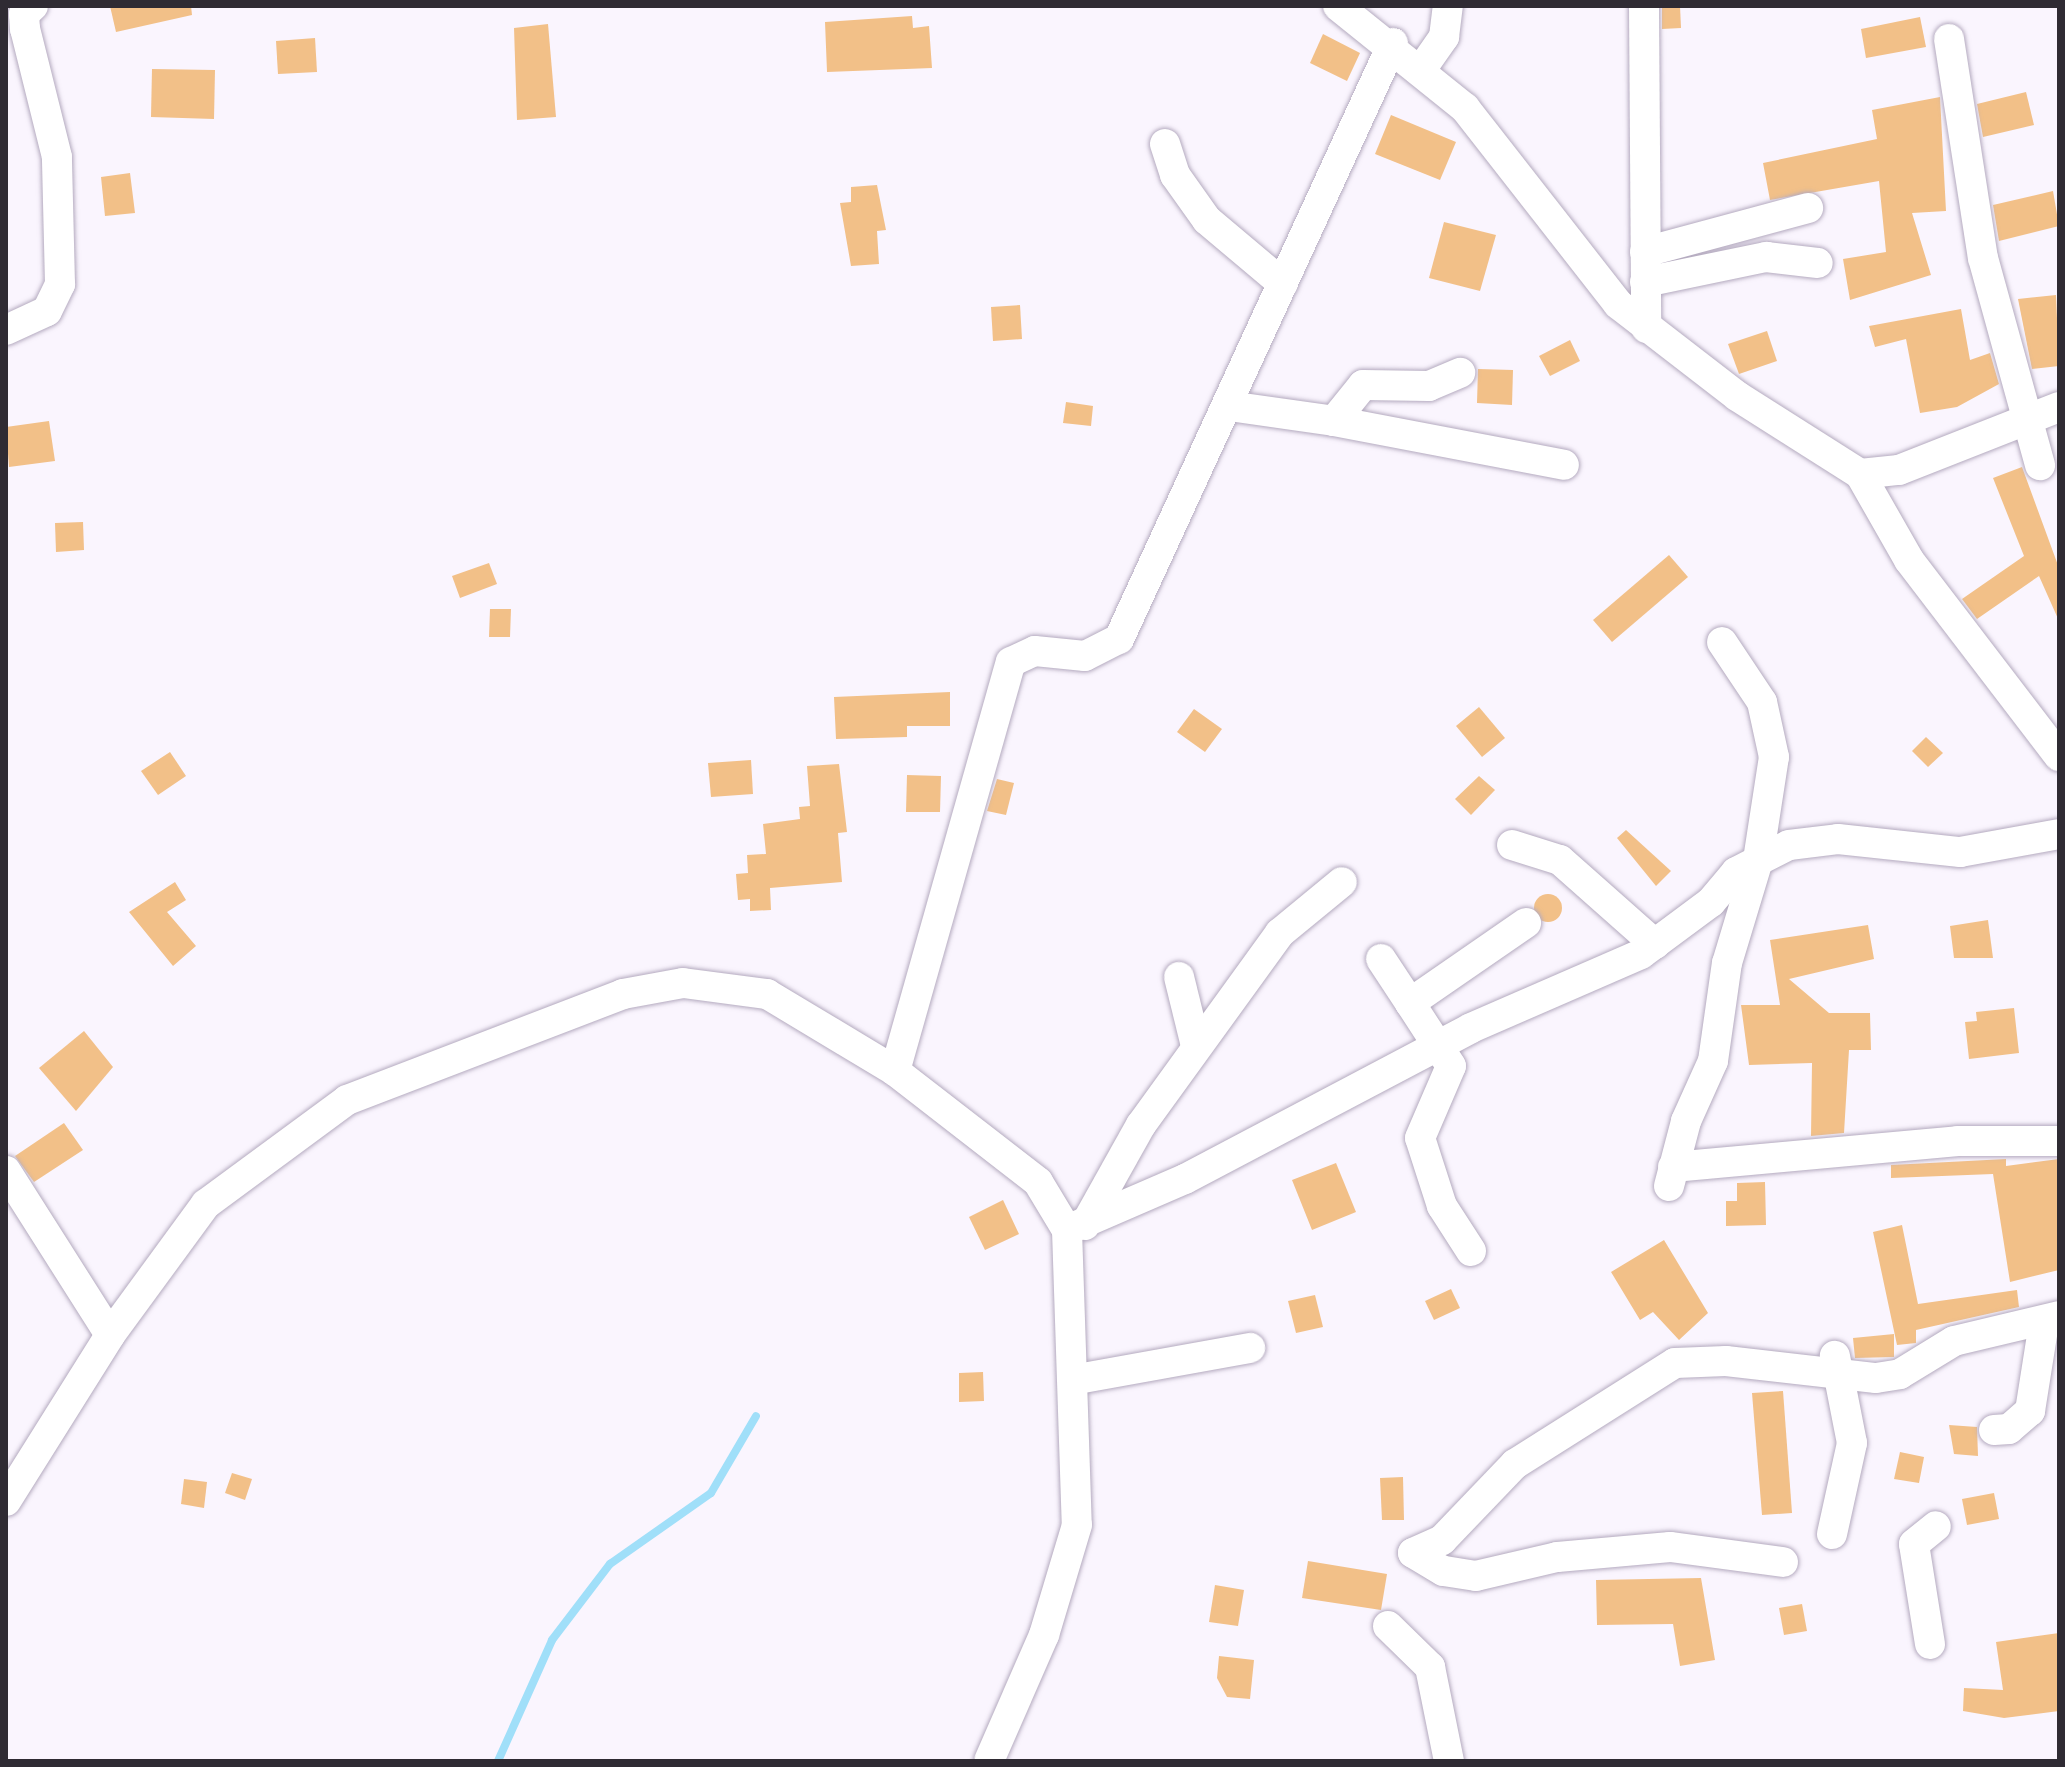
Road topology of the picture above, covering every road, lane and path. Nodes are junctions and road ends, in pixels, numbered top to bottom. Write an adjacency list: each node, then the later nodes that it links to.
1 (33, 6): 14 (street)
2 (1338, 6): 6 (street)
3 (1448, 6): 7 (street)
4 (1644, 6): 11 (street)
5 (1949, 39): 18 (street)
6 (1393, 43): 7 (street); 12 (street)
7 (1423, 67): 13 (street)
8 (1165, 144): 12 (street)
9 (1808, 208): 11 (street)
10 (1818, 263): 11 (street)
11 (1645, 267): 13 (street)
12 (1283, 284): 16 (street)
13 (1646, 328): 22 (street)
14 (6, 330)
15 (1460, 373): 19 (street)
16 (1229, 406): 19 (street); 36 (street)
17 (2059, 407): 18 (street)
18 (2028, 419): 21 (street); 22 (street)
19 (1334, 421): 20 (street)
20 (1564, 465)
21 (2040, 465)
22 (1860, 474): 24 (street)
23 (1722, 642): 27 (street)
24 (2059, 756)
25 (2059, 834): 27 (street)
26 (1512, 845): 30 (street)
27 (1758, 860): 30 (street); 37 (street)
28 (1342, 882): 34 (street)
29 (1526, 923): 33 (street)
30 (1655, 944): 35 (street)
31 (1381, 959): 33 (street)
32 (1179, 977): 34 (street)
33 (1410, 1003): 35 (street)
34 (1196, 1046): 39 (street)
35 (1436, 1046): 39 (street); 40 (street)
36 (895, 1071): 39 (street); 42 (street)
37 (2059, 1141)
38 (6, 1171): 42 (street)
39 (1076, 1228): 45 (street)
40 (1471, 1251)
41 (2052, 1320): 44 (street); 46 (street)
42 (110, 1335): 47 (street)
43 (1250, 1348): 45 (street)
44 (1837, 1363): 49 (street); 50 (street)
45 (1077, 1379): 53 (street)
46 (1994, 1430)
47 (6, 1501)
48 (1936, 1526): 52 (street)
49 (1832, 1534)
50 (1783, 1562)
51 (1388, 1626): 54 (street)
52 (1930, 1644)
53 (989, 1761)
54 (1449, 1761)

